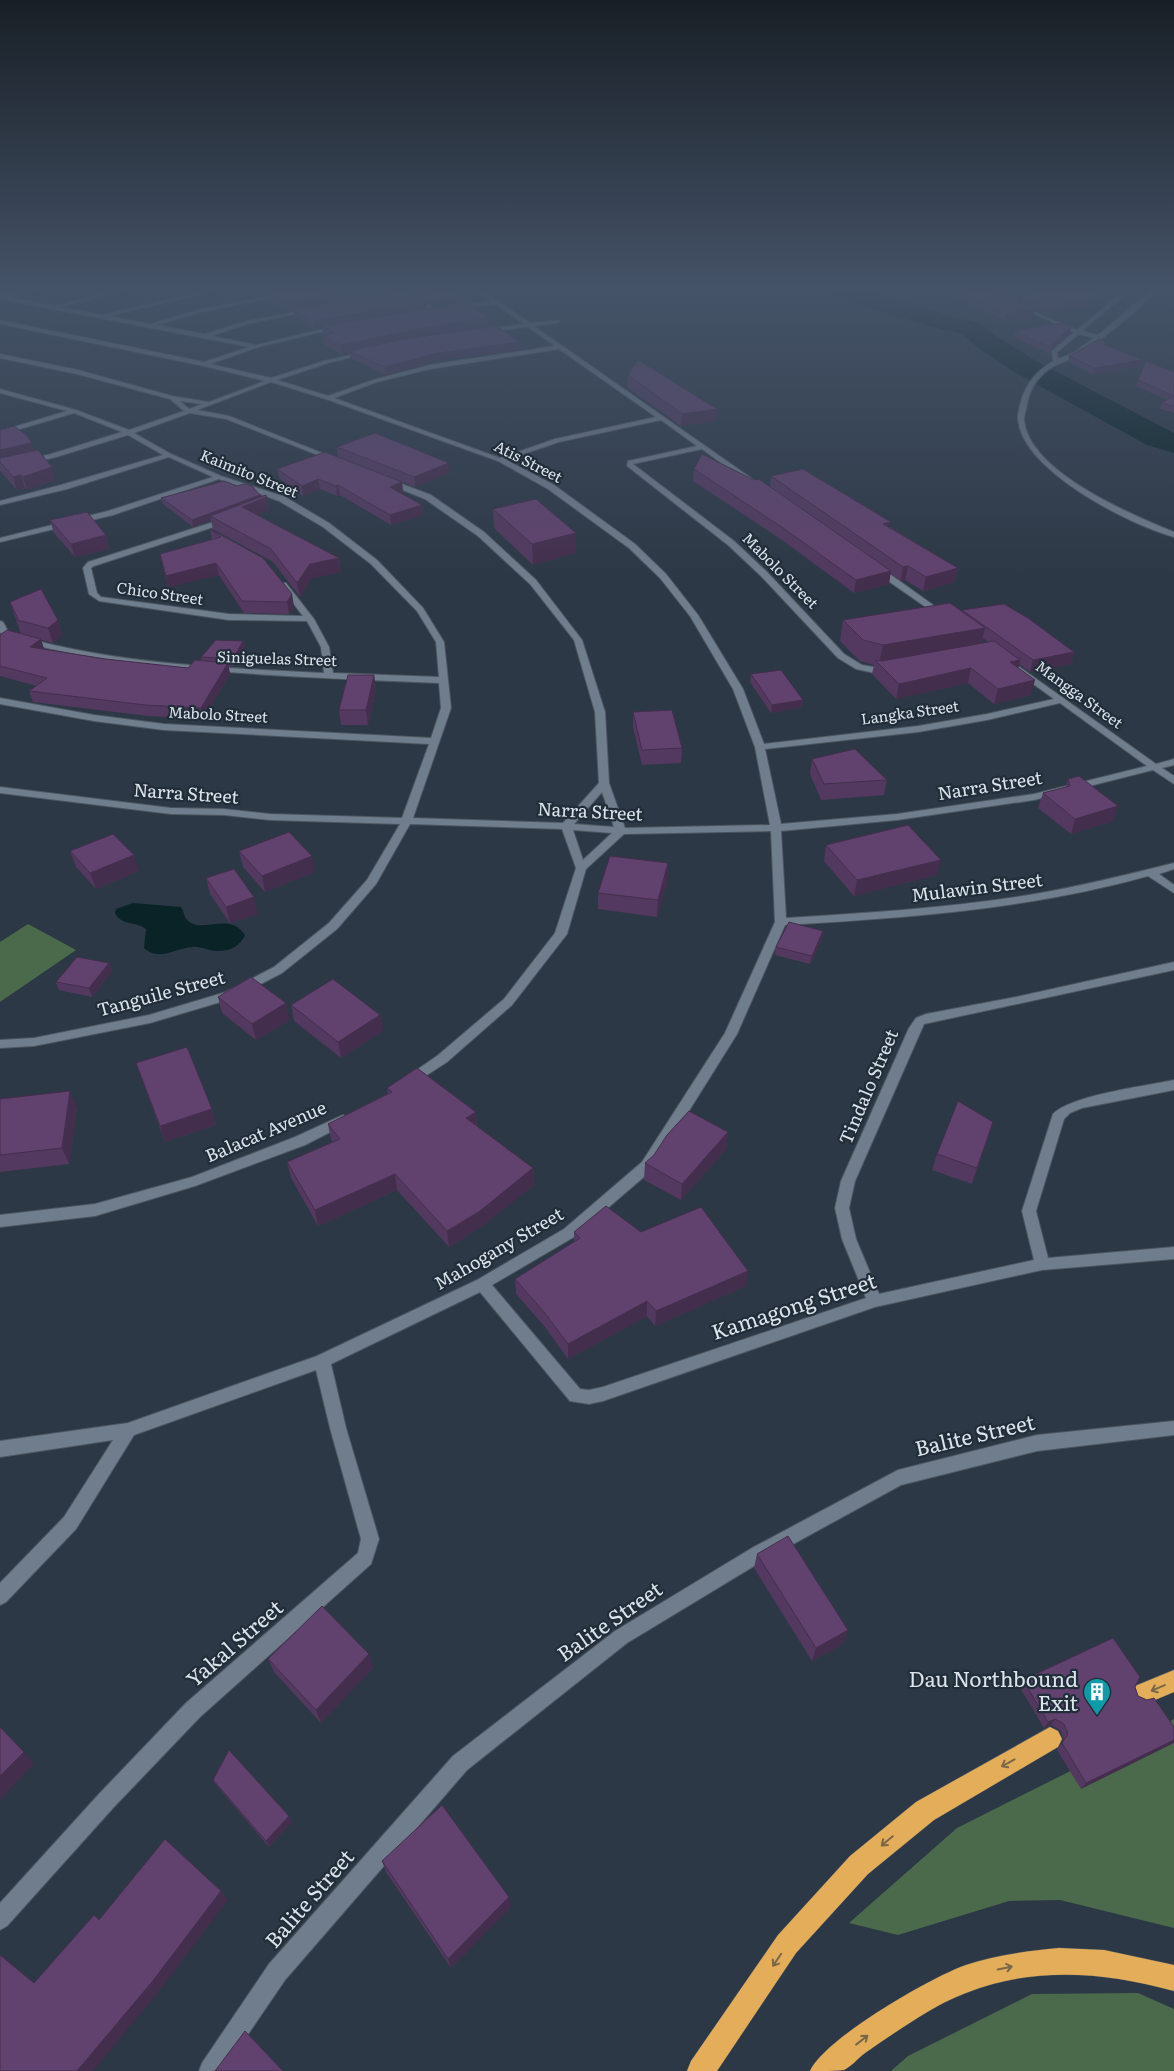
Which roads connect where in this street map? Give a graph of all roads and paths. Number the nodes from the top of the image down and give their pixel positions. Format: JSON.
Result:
{"nodes":[{"id":1,"x":124,"y":385,"type":"edge"},
{"id":2,"x":259,"y":385,"type":"edge"},
{"id":3,"x":285,"y":385,"type":"edge"},
{"id":4,"x":365,"y":385,"type":"edge"},
{"id":5,"x":615,"y":385,"type":"edge"},
{"id":6,"x":1031,"y":385,"type":"edge"},
{"id":7,"x":0,"y":391,"type":"edge"},
{"id":8,"x":172,"y":398,"type":"junction"},
{"id":9,"x":328,"y":398,"type":"junction"},
{"id":10,"x":211,"y":404,"type":"junction"},
{"id":11,"x":74,"y":411,"type":"junction"},
{"id":12,"x":188,"y":412,"type":"junction"},
{"id":13,"x":227,"y":416,"type":"junction"},
{"id":14,"x":664,"y":418,"type":"junction"},
{"id":15,"x":127,"y":432,"type":"junction"},
{"id":16,"x":0,"y":433,"type":"edge"},
{"id":17,"x":703,"y":447,"type":"junction"},
{"id":18,"x":169,"y":455,"type":"junction"},
{"id":19,"x":500,"y":460,"type":"junction"},
{"id":20,"x":346,"y":464,"type":"edge"},
{"id":21,"x":0,"y":468,"type":"edge"},
{"id":22,"x":373,"y":475,"type":"edge"},
{"id":23,"x":219,"y":477,"type":"junction"},
{"id":24,"x":768,"y":492,"type":"edge"},
{"id":25,"x":282,"y":499,"type":"junction"},
{"id":26,"x":0,"y":503,"type":"edge"},
{"id":27,"x":264,"y":506,"type":"edge"},
{"id":28,"x":237,"y":516,"type":"edge"},
{"id":29,"x":202,"y":529,"type":"junction"},
{"id":30,"x":210,"y":534,"type":"edge"},
{"id":31,"x":1174,"y":535,"type":"edge"},
{"id":32,"x":0,"y":540,"type":"edge"},
{"id":33,"x":872,"y":566,"type":"edge"},
{"id":34,"x":275,"y":574,"type":"edge"},
{"id":35,"x":310,"y":619,"type":"junction"},
{"id":36,"x":953,"y":622,"type":"edge"},
{"id":37,"x":0,"y":624,"type":"edge"},
{"id":38,"x":1008,"y":662,"type":"edge"},
{"id":39,"x":898,"y":668,"type":"edge"},
{"id":40,"x":329,"y":675,"type":"junction"},
{"id":41,"x":444,"y":680,"type":"junction"},
{"id":42,"x":1062,"y":700,"type":"junction"},
{"id":43,"x":0,"y":701,"type":"edge"},
{"id":44,"x":436,"y":741,"type":"junction"},
{"id":45,"x":760,"y":747,"type":"junction"},
{"id":46,"x":1174,"y":762,"type":"edge"},
{"id":47,"x":1154,"y":767,"type":"junction"},
{"id":48,"x":1174,"y":781,"type":"edge"},
{"id":49,"x":604,"y":783,"type":"junction"},
{"id":50,"x":5,"y":791,"type":"edge"},
{"id":51,"x":0,"y":797,"type":"edge"},
{"id":52,"x":406,"y":822,"type":"junction"},
{"id":53,"x":566,"y":826,"type":"junction"},
{"id":54,"x":776,"y":828,"type":"junction"},
{"id":55,"x":621,"y":831,"type":"junction"},
{"id":56,"x":1174,"y":866,"type":"edge"},
{"id":57,"x":581,"y":868,"type":"junction"},
{"id":58,"x":1151,"y":873,"type":"junction"},
{"id":59,"x":1174,"y":890,"type":"edge"},
{"id":60,"x":781,"y":922,"type":"junction"},
{"id":61,"x":1174,"y":966,"type":"edge"},
{"id":62,"x":0,"y":1044,"type":"edge"},
{"id":63,"x":1174,"y":1085,"type":"edge"},
{"id":64,"x":402,"y":1086,"type":"edge"},
{"id":65,"x":352,"y":1115,"type":"edge"},
{"id":66,"x":0,"y":1222,"type":"edge"},
{"id":67,"x":1174,"y":1253,"type":"edge"},
{"id":68,"x":1042,"y":1264,"type":"junction"},
{"id":69,"x":482,"y":1284,"type":"junction"},
{"id":70,"x":875,"y":1301,"type":"junction"},
{"id":71,"x":322,"y":1360,"type":"junction"},
{"id":72,"x":1174,"y":1428,"type":"edge"},
{"id":73,"x":128,"y":1430,"type":"junction"},
{"id":74,"x":0,"y":1449,"type":"edge"},
{"id":75,"x":0,"y":1596,"type":"edge"},
{"id":76,"x":1174,"y":1681,"type":"edge"},
{"id":77,"x":1142,"y":1694,"type":"dead end"},
{"id":78,"x":1050,"y":1739,"type":"dead end"},
{"id":79,"x":0,"y":1919,"type":"edge"},
{"id":80,"x":1174,"y":1978,"type":"edge"},
{"id":81,"x":210,"y":2071,"type":"edge"},
{"id":82,"x":701,"y":2071,"type":"edge"},
{"id":83,"x":824,"y":2071,"type":"edge"}],
"edges":[{"from":1,"to":8,"type":"street"},
{"from":2,"to":10,"type":"street"},
{"from":3,"to":9,"type":"street","name":"Atis Street"},
{"from":4,"to":9,"type":"street"},
{"from":5,"to":14,"type":"street"},
{"from":6,"to":31,"type":"street"},
{"from":7,"to":11,"type":"street","name":"Kaimito Street"},
{"from":8,"to":10,"type":"street"},
{"from":8,"to":12,"type":"street"},
{"from":9,"to":19,"type":"street","name":"Atis Street"},
{"from":10,"to":12,"type":"street"},
{"from":10,"to":13,"type":"street"},
{"from":11,"to":15,"type":"street","name":"Kaimito Street"},
{"from":11,"to":16,"type":"street"},
{"from":12,"to":13,"type":"street"},
{"from":12,"to":15,"type":"street"},
{"from":13,"to":20,"type":"street"},
{"from":14,"to":17,"type":"street"},
{"from":14,"to":19,"type":"street"},
{"from":15,"to":18,"type":"street","name":"Kaimito Street"},
{"from":15,"to":21,"type":"street"},
{"from":17,"to":24,"type":"street"},
{"from":17,"to":39,"type":"street","name":"Mabolo Street"},
{"from":18,"to":23,"type":"street","name":"Kaimito Street"},
{"from":18,"to":26,"type":"street"},
{"from":19,"to":45,"type":"street","name":"Atis Street"},
{"from":22,"to":49,"type":"street"},
{"from":23,"to":25,"type":"street","name":"Kaimito Street"},
{"from":23,"to":32,"type":"street"},
{"from":25,"to":27,"type":"street"},
{"from":25,"to":41,"type":"street","name":"Kaimito Street"},
{"from":28,"to":29,"type":"street","name":"Chico Street"},
{"from":29,"to":30,"type":"street"},
{"from":29,"to":35,"type":"street","name":"Chico Street"},
{"from":33,"to":36,"type":"street"},
{"from":34,"to":35,"type":"street"},
{"from":35,"to":40,"type":"street"},
{"from":37,"to":40,"type":"street","name":"Siniguelas Street"},
{"from":38,"to":42,"type":"street","name":"Mangga Street"},
{"from":40,"to":41,"type":"street","name":"Siniguelas Street"},
{"from":41,"to":44,"type":"street","name":"Kaimito Street"},
{"from":42,"to":45,"type":"street","name":"Langka Street"},
{"from":42,"to":47,"type":"street","name":"Mangga Street"},
{"from":43,"to":44,"type":"street","name":"Mabolo Street"},
{"from":44,"to":52,"type":"street","name":"Kaimito Street"},
{"from":45,"to":54,"type":"street","name":"Atis Street"},
{"from":46,"to":47,"type":"street","name":"Narra Street"},
{"from":47,"to":48,"type":"street","name":"Mangga Street"},
{"from":47,"to":54,"type":"street","name":"Narra Street"},
{"from":49,"to":53,"type":"street"},
{"from":49,"to":55,"type":"street"},
{"from":50,"to":51,"type":"street"},
{"from":50,"to":52,"type":"street","name":"Narra Street"},
{"from":52,"to":53,"type":"street","name":"Narra Street"},
{"from":52,"to":62,"type":"street","name":"Tanguile Street"},
{"from":53,"to":55,"type":"street","name":"Narra Street"},
{"from":53,"to":57,"type":"street"},
{"from":54,"to":55,"type":"street","name":"Narra Street"},
{"from":54,"to":60,"type":"street","name":"Mahogany Street"},
{"from":55,"to":57,"type":"street"},
{"from":56,"to":58,"type":"street","name":"Mulawin Street"},
{"from":57,"to":64,"type":"street"},
{"from":58,"to":59,"type":"street"},
{"from":58,"to":60,"type":"street","name":"Mulawin Street"},
{"from":60,"to":69,"type":"street","name":"Mahogany Street"},
{"from":61,"to":70,"type":"street","name":"Tindalo Street"},
{"from":63,"to":68,"type":"street"},
{"from":65,"to":66,"type":"street","name":"Balacat Avenue"},
{"from":67,"to":68,"type":"street","name":"Kamagong Street"},
{"from":68,"to":70,"type":"street","name":"Kamagong Street"},
{"from":69,"to":70,"type":"street","name":"Kamagong Street"},
{"from":69,"to":71,"type":"street","name":"Mahogany Street"},
{"from":71,"to":73,"type":"street","name":"Mahogany Street"},
{"from":71,"to":79,"type":"street","name":"Yakal Street"},
{"from":72,"to":81,"type":"street","name":"Balite Street"},
{"from":73,"to":74,"type":"street","name":"Mahogany Street"},
{"from":73,"to":75,"type":"street"},
{"from":76,"to":77,"type":"highway","one_way":true},
{"from":78,"to":82,"type":"highway","one_way":true},
{"from":83,"to":80,"type":"highway","one_way":true}]}
